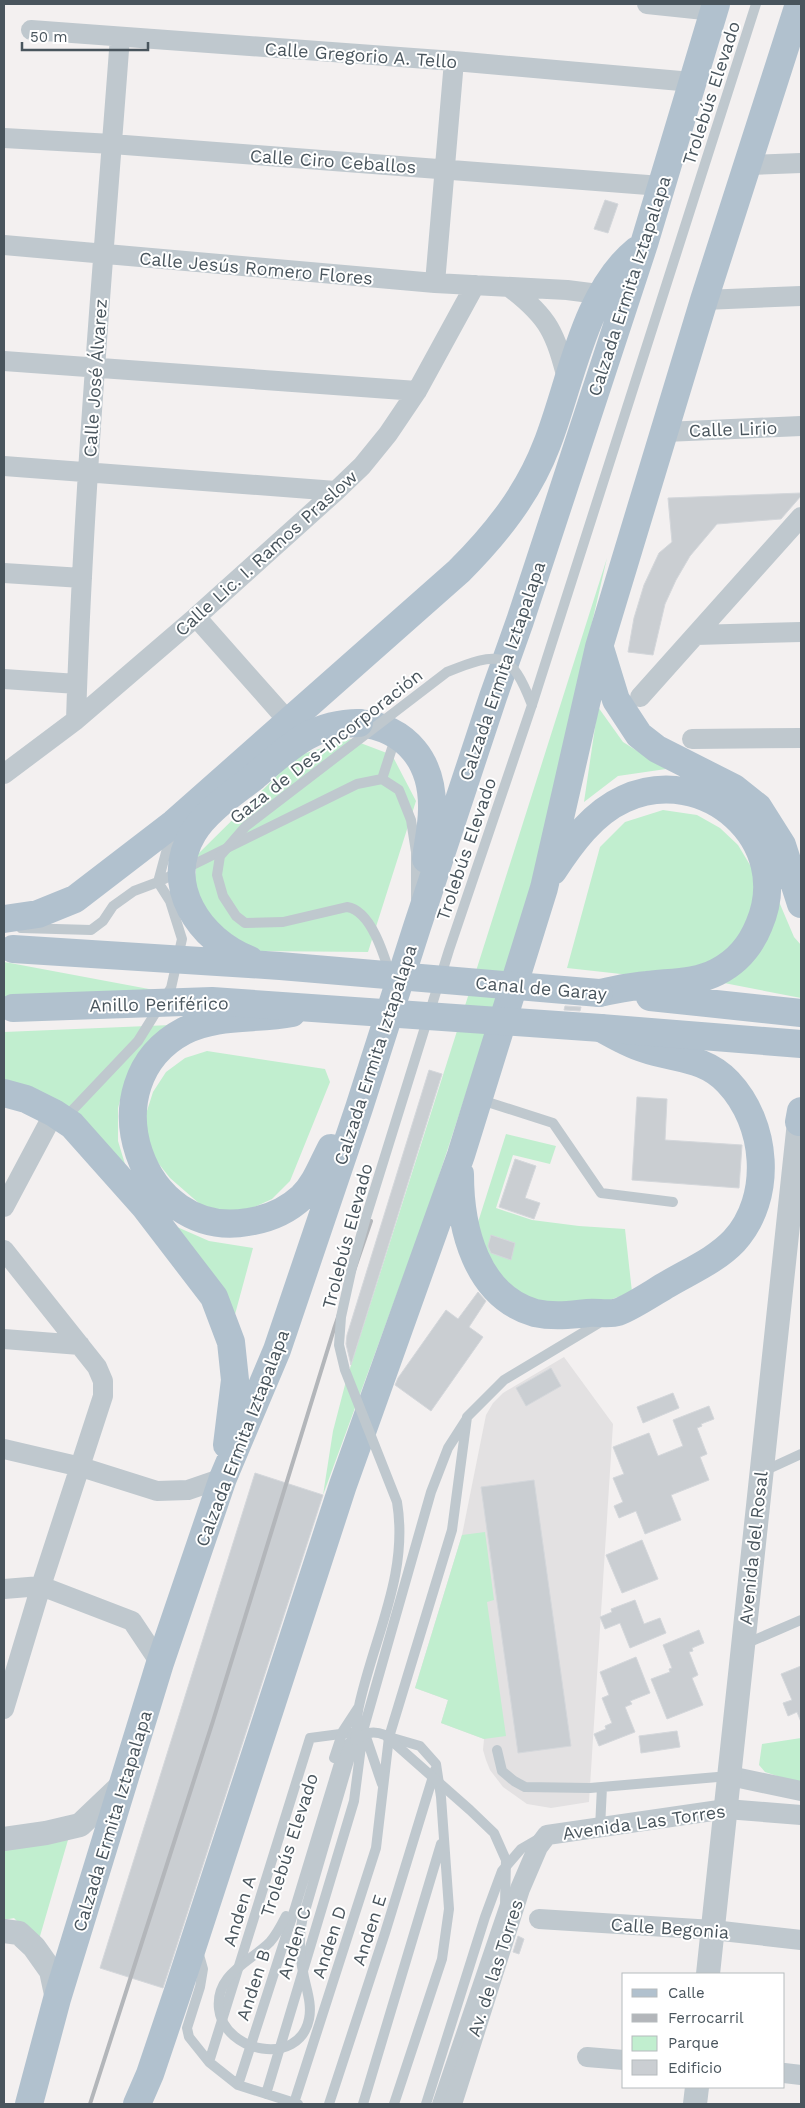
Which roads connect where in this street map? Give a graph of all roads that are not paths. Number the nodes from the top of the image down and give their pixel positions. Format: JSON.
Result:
{"nodes":[{"id":1,"x":647,"y":4,"type":"edge"},
{"id":2,"x":798,"y":4,"type":"edge"},
{"id":3,"x":757,"y":5,"type":"edge"},
{"id":4,"x":715,"y":7,"type":"edge"},
{"id":5,"x":31,"y":30,"type":"dead end"},
{"id":6,"x":795,"y":34,"type":"edge"},
{"id":7,"x":120,"y":37,"type":"junction"},
{"id":8,"x":454,"y":61,"type":"junction"},
{"id":9,"x":692,"y":82,"type":"junction"},
{"id":10,"x":4,"y":138,"type":"edge"},
{"id":11,"x":112,"y":144,"type":"junction"},
{"id":12,"x":801,"y":163,"type":"edge"},
{"id":13,"x":747,"y":165,"type":"junction"},
{"id":14,"x":444,"y":170,"type":"junction"},
{"id":15,"x":661,"y":186,"type":"junction"},
{"id":16,"x":4,"y":245,"type":"edge"},
{"id":17,"x":104,"y":254,"type":"junction"},
{"id":18,"x":436,"y":283,"type":"junction"},
{"id":19,"x":475,"y":285,"type":"junction"},
{"id":20,"x":509,"y":287,"type":"junction"},
{"id":21,"x":613,"y":296,"type":"junction"},
{"id":22,"x":801,"y":296,"type":"edge"},
{"id":23,"x":704,"y":300,"type":"junction"},
{"id":24,"x":4,"y":361,"type":"edge"},
{"id":25,"x":95,"y":369,"type":"junction"},
{"id":26,"x":568,"y":383,"type":"junction"},
{"id":27,"x":418,"y":390,"type":"junction"},
{"id":28,"x":801,"y":426,"type":"edge"},
{"id":29,"x":666,"y":432,"type":"junction"},
{"id":30,"x":4,"y":466,"type":"edge"},
{"id":31,"x":88,"y":472,"type":"junction"},
{"id":32,"x":336,"y":492,"type":"junction"},
{"id":33,"x":798,"y":523,"type":"edge"},
{"id":34,"x":4,"y":573,"type":"edge"},
{"id":35,"x":82,"y":578,"type":"junction"},
{"id":36,"x":196,"y":617,"type":"junction"},
{"id":37,"x":801,"y":632,"type":"edge"},
{"id":38,"x":696,"y":635,"type":"junction"},
{"id":39,"x":599,"y":647,"type":"junction"},
{"id":40,"x":4,"y":679,"type":"edge"},
{"id":41,"x":77,"y":684,"type":"junction"},
{"id":42,"x":640,"y":697,"type":"dead end"},
{"id":43,"x":532,"y":705,"type":"junction"},
{"id":44,"x":76,"y":720,"type":"junction"},
{"id":45,"x":289,"y":722,"type":"junction"},
{"id":46,"x":397,"y":735,"type":"junction"},
{"id":47,"x":801,"y":738,"type":"edge"},
{"id":48,"x":692,"y":739,"type":"dead end"},
{"id":49,"x":4,"y":774,"type":"edge"},
{"id":50,"x":382,"y":780,"type":"junction"},
{"id":51,"x":174,"y":823,"type":"junction"},
{"id":52,"x":158,"y":882,"type":"junction"},
{"id":53,"x":544,"y":888,"type":"junction"},
{"id":54,"x":427,"y":898,"type":"junction"},
{"id":55,"x":801,"y":904,"type":"edge"},
{"id":56,"x":4,"y":919,"type":"edge"},
{"id":57,"x":417,"y":927,"type":"junction"},
{"id":58,"x":7,"y":941,"type":"edge"},
{"id":59,"x":280,"y":966,"type":"junction"},
{"id":60,"x":396,"y":993,"type":"junction"},
{"id":61,"x":599,"y":993,"type":"junction"},
{"id":62,"x":314,"y":1008,"type":"junction"},
{"id":63,"x":8,"y":1009,"type":"edge"},
{"id":64,"x":801,"y":1013,"type":"edge"},
{"id":65,"x":601,"y":1028,"type":"junction"},
{"id":66,"x":801,"y":1044,"type":"edge"},
{"id":67,"x":4,"y":1093,"type":"edge"},
{"id":68,"x":477,"y":1099,"type":"junction"},
{"id":69,"x":359,"y":1108,"type":"junction"},
{"id":70,"x":59,"y":1116,"type":"junction"},
{"id":71,"x":800,"y":1118,"type":"edge"},
{"id":72,"x":461,"y":1155,"type":"junction"},
{"id":73,"x":673,"y":1202,"type":"dead end"},
{"id":74,"x":4,"y":1207,"type":"edge"},
{"id":75,"x":4,"y":1250,"type":"edge"},
{"id":76,"x":618,"y":1312,"type":"junction"},
{"id":77,"x":4,"y":1339,"type":"edge"},
{"id":78,"x":80,"y":1345,"type":"junction"},
{"id":79,"x":467,"y":1417,"type":"junction"},
{"id":80,"x":4,"y":1449,"type":"edge"},
{"id":81,"x":801,"y":1454,"type":"edge"},
{"id":82,"x":81,"y":1467,"type":"junction"},
{"id":83,"x":761,"y":1472,"type":"junction"},
{"id":84,"x":223,"y":1478,"type":"junction"},
{"id":85,"x":41,"y":1586,"type":"junction"},
{"id":86,"x":4,"y":1589,"type":"edge"},
{"id":87,"x":801,"y":1620,"type":"edge"},
{"id":88,"x":742,"y":1645,"type":"junction"},
{"id":89,"x":160,"y":1663,"type":"junction"},
{"id":90,"x":5,"y":1703,"type":"edge"},
{"id":91,"x":358,"y":1707,"type":"junction"},
{"id":92,"x":363,"y":1731,"type":"junction"},
{"id":93,"x":390,"y":1737,"type":"junction"},
{"id":94,"x":355,"y":1740,"type":"junction"},
{"id":95,"x":497,"y":1750,"type":"dead end"},
{"id":96,"x":436,"y":1764,"type":"junction"},
{"id":97,"x":730,"y":1776,"type":"junction"},
{"id":98,"x":123,"y":1784,"type":"junction"},
{"id":99,"x":384,"y":1787,"type":"junction"},
{"id":100,"x":602,"y":1787,"type":"junction"},
{"id":101,"x":801,"y":1791,"type":"edge"},
{"id":102,"x":726,"y":1809,"type":"junction"},
{"id":103,"x":801,"y":1815,"type":"edge"},
{"id":104,"x":600,"y":1828,"type":"junction"},
{"id":105,"x":547,"y":1835,"type":"junction"},
{"id":106,"x":443,"y":1838,"type":"junction"},
{"id":107,"x":4,"y":1839,"type":"edge"},
{"id":108,"x":539,"y":1919,"type":"dead end"},
{"id":109,"x":712,"y":1930,"type":"junction"},
{"id":110,"x":4,"y":1931,"type":"edge"},
{"id":111,"x":801,"y":1940,"type":"edge"},
{"id":112,"x":194,"y":1941,"type":"junction"},
{"id":113,"x":708,"y":1973,"type":"edge"},
{"id":114,"x":57,"y":1999,"type":"junction"},
{"id":115,"x":587,"y":2057,"type":"dead end"},
{"id":116,"x":622,"y":2060,"type":"edge"},
{"id":117,"x":209,"y":2062,"type":"junction"},
{"id":118,"x":785,"y":2073,"type":"edge"},
{"id":119,"x":801,"y":2075,"type":"edge"},
{"id":120,"x":238,"y":2085,"type":"junction"},
{"id":121,"x":697,"y":2088,"type":"edge"},
{"id":122,"x":266,"y":2094,"type":"junction"},
{"id":123,"x":29,"y":2104,"type":"edge"},
{"id":124,"x":137,"y":2104,"type":"edge"},
{"id":125,"x":296,"y":2104,"type":"edge"},
{"id":126,"x":329,"y":2104,"type":"edge"},
{"id":127,"x":363,"y":2104,"type":"edge"},
{"id":128,"x":394,"y":2104,"type":"edge"},
{"id":129,"x":426,"y":2104,"type":"edge"},
{"id":130,"x":436,"y":2104,"type":"edge"},
{"id":131,"x":452,"y":2104,"type":"edge"},
{"id":132,"x":696,"y":2104,"type":"edge"}],
"edges":[{"from":1,"to":4,"type":"street"},
{"from":2,"to":6,"type":"main road"},
{"from":3,"to":43,"type":"lane","name":"Trolebús Elevado"},
{"from":4,"to":9,"type":"main road","name":"Calzada Ermita Iztapalapa"},
{"from":5,"to":7,"type":"street","name":"Calle Gregorio A. Tello"},
{"from":6,"to":13,"type":"main road"},
{"from":7,"to":8,"type":"street","name":"Calle Gregorio A. Tello"},
{"from":7,"to":11,"type":"street","name":"Calle José Álvarez"},
{"from":8,"to":9,"type":"street","name":"Calle Gregorio A. Tello"},
{"from":8,"to":14,"type":"street"},
{"from":9,"to":15,"type":"main road","name":"Calzada Ermita Iztapalapa"},
{"from":10,"to":11,"type":"street","name":"Calle Ciro Ceballos"},
{"from":11,"to":14,"type":"street","name":"Calle Ciro Ceballos"},
{"from":11,"to":17,"type":"street","name":"Calle José Álvarez"},
{"from":12,"to":13,"type":"street"},
{"from":13,"to":23,"type":"main road"},
{"from":14,"to":15,"type":"street","name":"Calle Ciro Ceballos"},
{"from":14,"to":18,"type":"street"},
{"from":15,"to":21,"type":"main road","name":"Calzada Ermita Iztapalapa"},
{"from":16,"to":17,"type":"street","name":"Calle Jesús Romero Flores"},
{"from":17,"to":18,"type":"street","name":"Calle Jesús Romero Flores"},
{"from":17,"to":25,"type":"street","name":"Calle José Álvarez"},
{"from":18,"to":19,"type":"street","name":"Calle Jesús Romero Flores"},
{"from":19,"to":20,"type":"street","name":"Calle Jesús Romero Flores"},
{"from":19,"to":27,"type":"street","name":"Calle Lic. I. Ramos Praslow"},
{"from":20,"to":21,"type":"street","name":"Calle Jesús Romero Flores"},
{"from":20,"to":26,"type":"street"},
{"from":21,"to":26,"type":"main road"},
{"from":21,"to":54,"type":"main road","name":"Calzada Ermita Iztapalapa"},
{"from":22,"to":23,"type":"street"},
{"from":23,"to":29,"type":"main road"},
{"from":24,"to":25,"type":"street"},
{"from":25,"to":27,"type":"street"},
{"from":25,"to":31,"type":"street","name":"Calle José Álvarez"},
{"from":26,"to":45,"type":"main road"},
{"from":27,"to":32,"type":"street","name":"Calle Lic. I. Ramos Praslow"},
{"from":28,"to":29,"type":"street","name":"Calle Lirio"},
{"from":29,"to":39,"type":"main road"},
{"from":30,"to":31,"type":"street"},
{"from":31,"to":32,"type":"street"},
{"from":31,"to":35,"type":"street","name":"Calle José Álvarez"},
{"from":32,"to":36,"type":"street","name":"Calle Lic. I. Ramos Praslow"},
{"from":33,"to":38,"type":"street"},
{"from":34,"to":35,"type":"street"},
{"from":35,"to":41,"type":"street","name":"Calle José Álvarez"},
{"from":36,"to":44,"type":"street","name":"Calle Lic. I. Ramos Praslow"},
{"from":36,"to":45,"type":"street"},
{"from":37,"to":38,"type":"street"},
{"from":38,"to":42,"type":"street"},
{"from":39,"to":53,"type":"main road"},
{"from":39,"to":55,"type":"main road"},
{"from":40,"to":41,"type":"street"},
{"from":41,"to":44,"type":"street","name":"Calle José Álvarez"},
{"from":43,"to":60,"type":"lane","name":"Gaza de Des-incorporación","bridge":true},
{"from":43,"to":91,"type":"lane","name":"Trolebús Elevado","bridge":true},
{"from":44,"to":49,"type":"street","name":"Calle Lic. I. Ramos Praslow"},
{"from":45,"to":51,"type":"main road"},
{"from":46,"to":50,"type":"lane"},
{"from":46,"to":54,"type":"main road"},
{"from":46,"to":59,"type":"main road","bridge":true},
{"from":47,"to":48,"type":"street"},
{"from":50,"to":52,"type":"lane"},
{"from":50,"to":57,"type":"lane"},
{"from":51,"to":52,"type":"lane"},
{"from":51,"to":56,"type":"main road"},
{"from":52,"to":58,"type":"lane"},
{"from":52,"to":70,"type":"lane"},
{"from":53,"to":61,"type":"main road"},
{"from":53,"to":68,"type":"main road"},
{"from":54,"to":57,"type":"main road","name":"Calzada Ermita Iztapalapa"},
{"from":57,"to":60,"type":"main road","name":"Calzada Ermita Iztapalapa"},
{"from":58,"to":59,"type":"main road","bridge":true},
{"from":59,"to":61,"type":"main road","name":"Canal de Garay","bridge":true},
{"from":60,"to":69,"type":"main road","name":"Calzada Ermita Iztapalapa"},
{"from":61,"to":64,"type":"main road","name":"Canal de Garay"},
{"from":62,"to":63,"type":"main road","name":"Anillo Periférico","bridge":true},
{"from":62,"to":65,"type":"main road","name":"Canal de Garay","bridge":true},
{"from":62,"to":69,"type":"main road","bridge":true},
{"from":65,"to":66,"type":"main road","name":"Canal de Garay","bridge":true},
{"from":65,"to":76,"type":"main road"},
{"from":67,"to":70,"type":"main road"},
{"from":68,"to":72,"type":"main road"},
{"from":68,"to":73,"type":"lane"},
{"from":69,"to":84,"type":"main road","name":"Calzada Ermita Iztapalapa"},
{"from":70,"to":74,"type":"street"},
{"from":70,"to":84,"type":"main road"},
{"from":71,"to":83,"type":"street","name":"Avenida del Rosal"},
{"from":72,"to":76,"type":"main road"},
{"from":72,"to":112,"type":"main road"},
{"from":75,"to":78,"type":"street"},
{"from":76,"to":79,"type":"lane","name":"Anden C"},
{"from":77,"to":78,"type":"street"},
{"from":78,"to":82,"type":"street"},
{"from":79,"to":92,"type":"lane","name":"Anden C"},
{"from":79,"to":93,"type":"lane","name":"Anden D"},
{"from":80,"to":82,"type":"street"},
{"from":81,"to":83,"type":"lane"},
{"from":82,"to":84,"type":"street"},
{"from":82,"to":85,"type":"street"},
{"from":83,"to":88,"type":"street","name":"Avenida del Rosal"},
{"from":84,"to":89,"type":"main road","name":"Calzada Ermita Iztapalapa"},
{"from":85,"to":86,"type":"street"},
{"from":85,"to":89,"type":"street"},
{"from":85,"to":90,"type":"street"},
{"from":87,"to":88,"type":"lane"},
{"from":88,"to":97,"type":"street","name":"Avenida del Rosal"},
{"from":89,"to":98,"type":"main road","name":"Calzada Ermita Iztapalapa"},
{"from":91,"to":94,"type":"lane","name":"Trolebús Elevado","bridge":true},
{"from":91,"to":94,"type":"lane","name":"Trolebús Elevado","bridge":true},
{"from":92,"to":99,"type":"lane"},
{"from":92,"to":117,"type":"lane","name":"Anden A"},
{"from":92,"to":120,"type":"lane","name":"Anden B"},
{"from":92,"to":122,"type":"lane","name":"Anden C"},
{"from":93,"to":96,"type":"lane"},
{"from":93,"to":99,"type":"lane","name":"Anden D"},
{"from":94,"to":130,"type":"lane","bridge":true},
{"from":95,"to":100,"type":"lane"},
{"from":96,"to":106,"type":"lane"},
{"from":96,"to":126,"type":"lane","name":"Anden E"},
{"from":97,"to":100,"type":"lane"},
{"from":97,"to":101,"type":"street","name":"Avenida Las Torres"},
{"from":97,"to":102,"type":"street","name":"Avenida del Rosal"},
{"from":98,"to":107,"type":"street"},
{"from":98,"to":114,"type":"main road","name":"Calzada Ermita Iztapalapa"},
{"from":99,"to":125,"type":"lane","name":"Anden D"},
{"from":100,"to":104,"type":"lane"},
{"from":102,"to":103,"type":"street","name":"Avenida Las Torres"},
{"from":102,"to":104,"type":"street","name":"Avenida Las Torres"},
{"from":102,"to":109,"type":"street","name":"Avenida del Rosal"},
{"from":104,"to":105,"type":"street","name":"Avenida Las Torres"},
{"from":105,"to":129,"type":"lane"},
{"from":105,"to":131,"type":"street","name":"Av. de las Torres"},
{"from":106,"to":127,"type":"lane"},
{"from":106,"to":128,"type":"lane"},
{"from":108,"to":109,"type":"street","name":"Calle Begonia"},
{"from":109,"to":111,"type":"street","name":"Calle Begonia"},
{"from":109,"to":113,"type":"street","name":"Avenida del Rosal"},
{"from":110,"to":114,"type":"street"},
{"from":112,"to":117,"type":"lane"},
{"from":112,"to":124,"type":"main road"},
{"from":114,"to":123,"type":"main road","name":"Calzada Ermita Iztapalapa"},
{"from":115,"to":116,"type":"street"},
{"from":117,"to":120,"type":"lane"},
{"from":118,"to":119,"type":"street"},
{"from":120,"to":122,"type":"lane"},
{"from":121,"to":132,"type":"street"},
{"from":122,"to":125,"type":"lane"}]}
